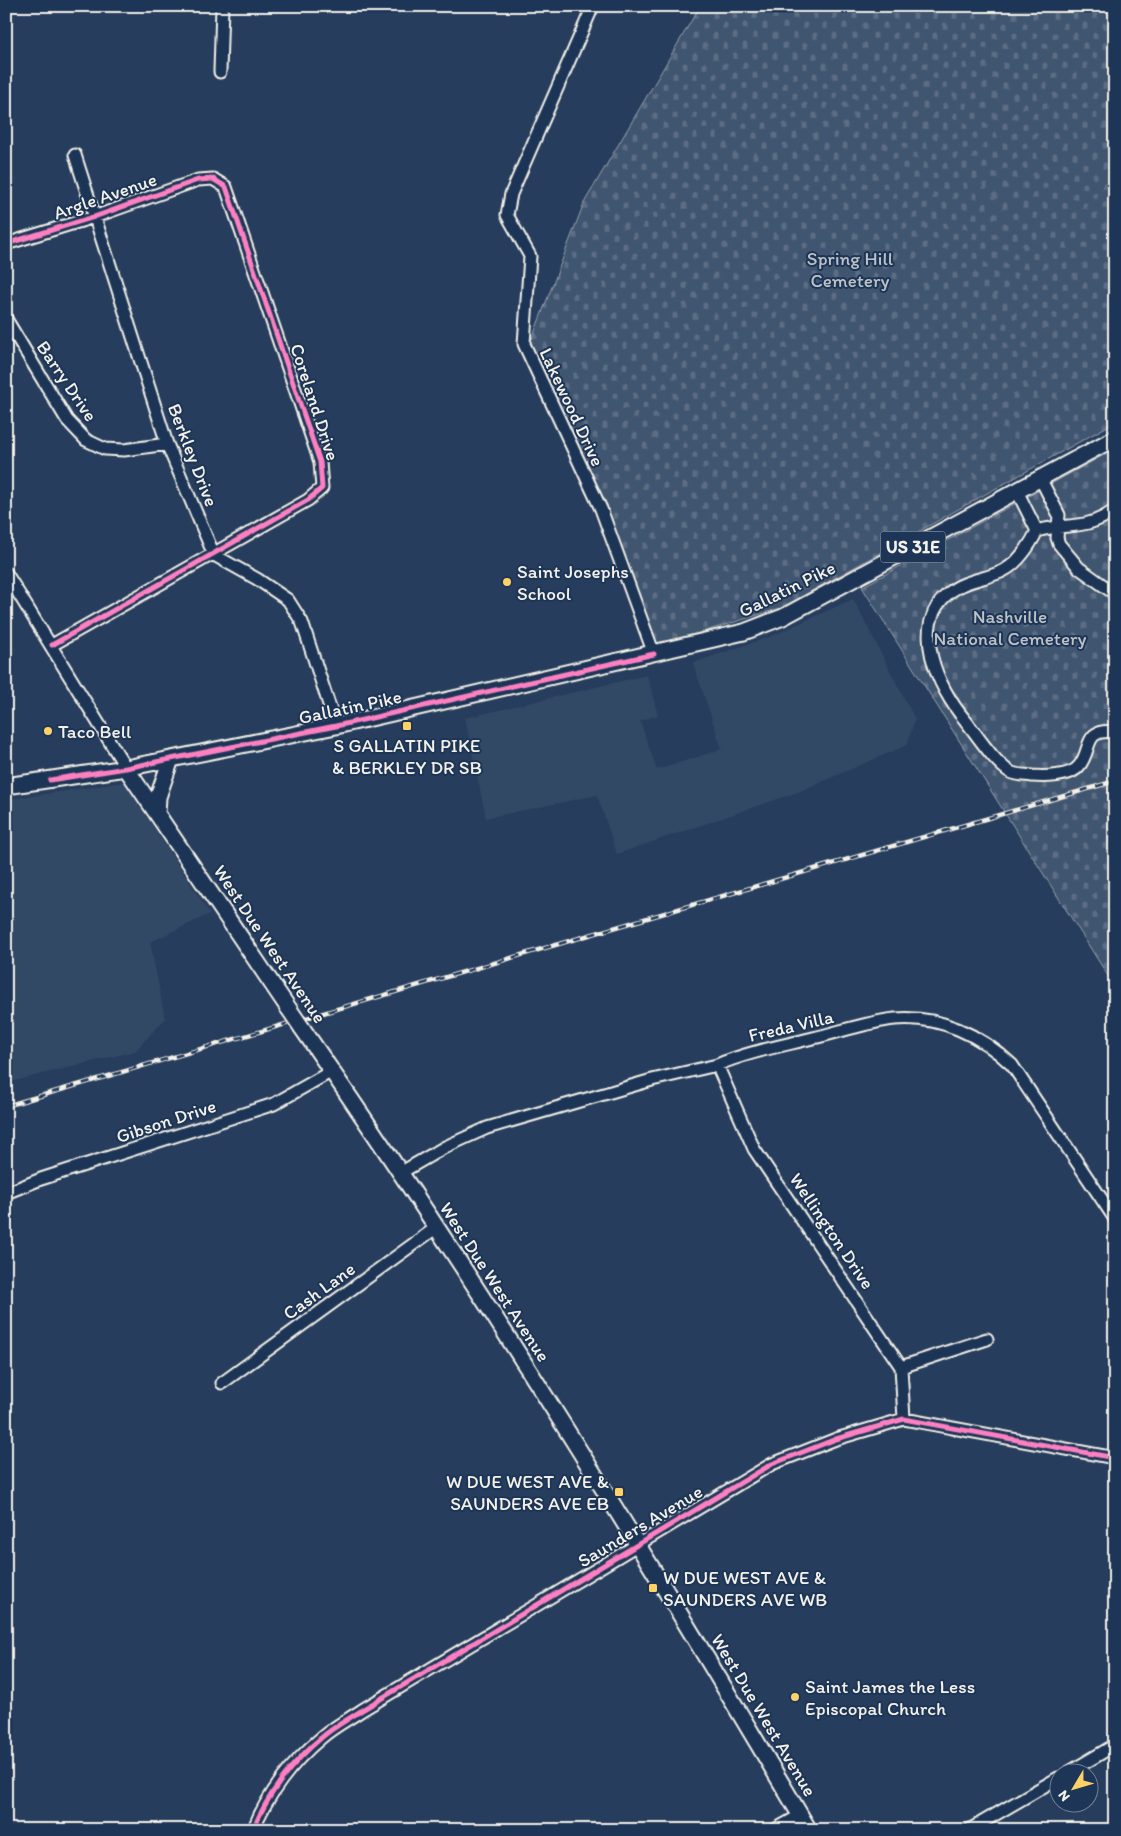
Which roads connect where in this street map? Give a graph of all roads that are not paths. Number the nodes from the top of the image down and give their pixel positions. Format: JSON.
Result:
{"nodes":[{"id":1,"x":222,"y":6,"type":"edge"},
{"id":2,"x":593,"y":6,"type":"edge"},
{"id":3,"x":220,"y":72,"type":"dead end"},
{"id":4,"x":75,"y":156,"type":"dead end"},
{"id":5,"x":213,"y":179,"type":"joint"},
{"id":6,"x":94,"y":217,"type":"junction"},
{"id":7,"x":6,"y":244,"type":"edge"},
{"id":8,"x":6,"y":319,"type":"edge"},
{"id":9,"x":1115,"y":438,"type":"edge"},
{"id":10,"x":167,"y":444,"type":"junction"},
{"id":11,"x":1040,"y":478,"type":"junction"},
{"id":12,"x":1017,"y":491,"type":"junction"},
{"id":13,"x":1115,"y":510,"type":"edge"},
{"id":14,"x":1058,"y":528,"type":"junction"},
{"id":15,"x":1038,"y":531,"type":"junction"},
{"id":16,"x":214,"y":554,"type":"junction"},
{"id":17,"x":6,"y":573,"type":"edge"},
{"id":18,"x":1115,"y":594,"type":"edge"},
{"id":19,"x":52,"y":645,"type":"junction"},
{"id":20,"x":654,"y":654,"type":"junction"},
{"id":21,"x":336,"y":726,"type":"junction"},
{"id":22,"x":1115,"y":732,"type":"edge"},
{"id":23,"x":171,"y":759,"type":"junction"},
{"id":24,"x":126,"y":768,"type":"junction"},
{"id":25,"x":6,"y":786,"type":"edge"},
{"id":26,"x":158,"y":814,"type":"junction"},
{"id":27,"x":717,"y":1065,"type":"junction"},
{"id":28,"x":332,"y":1071,"type":"junction"},
{"id":29,"x":400,"y":1173,"type":"junction"},
{"id":30,"x":6,"y":1193,"type":"edge"},
{"id":31,"x":1115,"y":1219,"type":"edge"},
{"id":32,"x":437,"y":1227,"type":"junction"},
{"id":33,"x":987,"y":1339,"type":"dead end"},
{"id":34,"x":901,"y":1366,"type":"junction"},
{"id":35,"x":222,"y":1383,"type":"dead end"},
{"id":36,"x":904,"y":1419,"type":"junction"},
{"id":37,"x":1115,"y":1458,"type":"edge"},
{"id":38,"x":638,"y":1544,"type":"junction"},
{"id":39,"x":1115,"y":1745,"type":"edge"},
{"id":40,"x":1083,"y":1764,"type":"edge"},
{"id":41,"x":1048,"y":1784,"type":"edge"},
{"id":42,"x":800,"y":1815,"type":"junction"},
{"id":43,"x":254,"y":1830,"type":"edge"},
{"id":44,"x":774,"y":1830,"type":"edge"},
{"id":45,"x":809,"y":1830,"type":"edge"},
{"id":46,"x":969,"y":1830,"type":"edge"}],
"edges":[{"from":1,"to":3,"type":"street"},
{"from":2,"to":20,"type":"street","name":"Lakewood Drive"},
{"from":4,"to":6,"type":"street","name":"Berkley Drive"},
{"from":5,"to":6,"type":"street","name":"Argle Avenue"},
{"from":5,"to":16,"type":"street","name":"Coreland Drive"},
{"from":6,"to":7,"type":"street","name":"Argle Avenue"},
{"from":6,"to":10,"type":"street","name":"Berkley Drive"},
{"from":8,"to":10,"type":"street","name":"Barry Drive"},
{"from":9,"to":11,"type":"main road","name":"Gallatin Pike","number":"US 31E"},
{"from":10,"to":16,"type":"street","name":"Berkley Drive"},
{"from":11,"to":12,"type":"main road","name":"Gallatin Pike","number":"US 31E"},
{"from":11,"to":14,"type":"street"},
{"from":12,"to":15,"type":"street"},
{"from":12,"to":20,"type":"main road","name":"Gallatin Pike","number":"US 31E"},
{"from":13,"to":14,"type":"street"},
{"from":14,"to":15,"type":"street"},
{"from":14,"to":18,"type":"street"},
{"from":15,"to":22,"type":"street"},
{"from":16,"to":19,"type":"street","name":"Coreland Drive"},
{"from":16,"to":21,"type":"street"},
{"from":17,"to":19,"type":"street"},
{"from":19,"to":24,"type":"street"},
{"from":20,"to":21,"type":"main road","name":"Gallatin Pike","number":"US 31E"},
{"from":21,"to":23,"type":"main road","name":"Gallatin Pike","number":"US 31E"},
{"from":23,"to":24,"type":"main road","name":"Gallatin Pike","number":"US 31E"},
{"from":23,"to":26,"type":"main road"},
{"from":24,"to":25,"type":"main road","name":"Gallatin Pike","number":"US 31E"},
{"from":24,"to":26,"type":"main road","name":"West Due West Avenue"},
{"from":26,"to":28,"type":"main road","name":"West Due West Avenue","bridge":true},
{"from":27,"to":29,"type":"street","name":"Freda Villa"},
{"from":27,"to":31,"type":"street","name":"Freda Villa"},
{"from":27,"to":34,"type":"street","name":"Wellington Drive"},
{"from":28,"to":29,"type":"main road","name":"West Due West Avenue"},
{"from":28,"to":30,"type":"street","name":"Gibson Drive"},
{"from":29,"to":32,"type":"main road","name":"West Due West Avenue"},
{"from":32,"to":35,"type":"street","name":"Cash Lane"},
{"from":32,"to":38,"type":"main road","name":"West Due West Avenue"},
{"from":33,"to":34,"type":"street"},
{"from":34,"to":36,"type":"street"},
{"from":36,"to":37,"type":"street","name":"Saunders Avenue"},
{"from":36,"to":38,"type":"street","name":"Saunders Avenue"},
{"from":38,"to":42,"type":"main road","name":"West Due West Avenue"},
{"from":38,"to":43,"type":"street","name":"Saunders Avenue"},
{"from":39,"to":40,"type":"street"},
{"from":41,"to":46,"type":"street"},
{"from":42,"to":44,"type":"street"},
{"from":42,"to":45,"type":"main road","name":"West Due West Avenue"}]}
